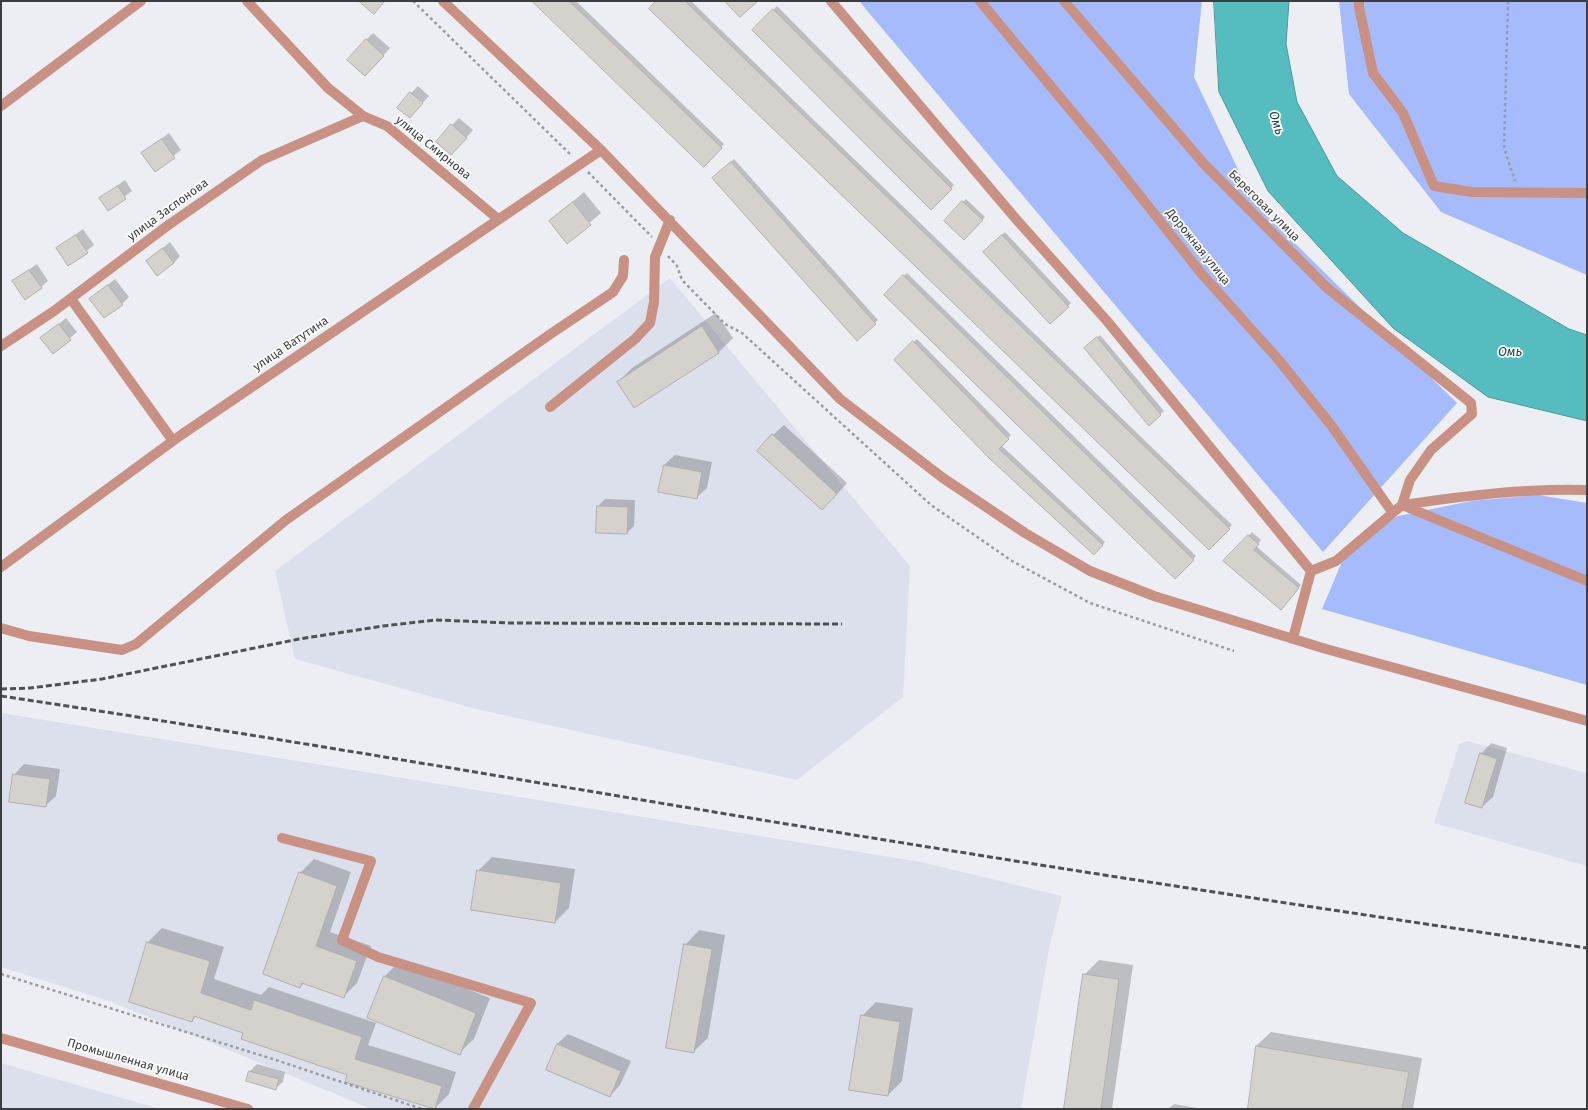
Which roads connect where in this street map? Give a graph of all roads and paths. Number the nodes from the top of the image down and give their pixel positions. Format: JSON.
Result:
{"nodes":[{"id":1,"x":140,"y":1,"type":"edge"},
{"id":2,"x":247,"y":1,"type":"edge"},
{"id":3,"x":443,"y":1,"type":"edge"},
{"id":4,"x":831,"y":1,"type":"edge"},
{"id":5,"x":980,"y":1,"type":"edge"},
{"id":6,"x":1064,"y":1,"type":"edge"},
{"id":7,"x":1359,"y":1,"type":"edge"},
{"id":8,"x":1508,"y":1,"type":"edge"},
{"id":9,"x":1,"y":106,"type":"edge"},
{"id":10,"x":363,"y":116,"type":"junction"},
{"id":11,"x":601,"y":150,"type":"junction"},
{"id":12,"x":1519,"y":192,"type":"junction"},
{"id":13,"x":1587,"y":193,"type":"edge"},
{"id":14,"x":498,"y":219,"type":"junction"},
{"id":15,"x":670,"y":220,"type":"junction"},
{"id":16,"x":624,"y":260,"type":"dead end"},
{"id":17,"x":70,"y":299,"type":"junction"},
{"id":18,"x":1,"y":346,"type":"edge"},
{"id":19,"x":550,"y":407,"type":"dead end"},
{"id":20,"x":173,"y":441,"type":"junction"},
{"id":21,"x":1587,"y":490,"type":"edge"},
{"id":22,"x":1402,"y":504,"type":"junction"},
{"id":23,"x":1392,"y":512,"type":"junction"},
{"id":24,"x":1,"y":567,"type":"edge"},
{"id":25,"x":1311,"y":571,"type":"junction"},
{"id":26,"x":1587,"y":582,"type":"edge"},
{"id":27,"x":1,"y":628,"type":"edge"},
{"id":28,"x":1293,"y":638,"type":"junction"},
{"id":29,"x":1587,"y":721,"type":"edge"},
{"id":30,"x":282,"y":838,"type":"dead end"},
{"id":31,"x":1,"y":974,"type":"edge"},
{"id":32,"x":1,"y":1038,"type":"edge"},
{"id":33,"x":248,"y":1109,"type":"edge"},
{"id":34,"x":422,"y":1109,"type":"edge"},
{"id":35,"x":473,"y":1109,"type":"edge"}],
"edges":[{"from":1,"to":9,"type":"street"},
{"from":2,"to":10,"type":"street","name":"улица Смирнова"},
{"from":3,"to":11,"type":"street"},
{"from":4,"to":25,"type":"street"},
{"from":5,"to":23,"type":"street","name":"Дорожная улица"},
{"from":6,"to":22,"type":"street","name":"Береговая улица"},
{"from":7,"to":12,"type":"street"},
{"from":8,"to":12,"type":"path"},
{"from":10,"to":14,"type":"street","name":"улица Смирнова"},
{"from":10,"to":17,"type":"street","name":"улица Заслонова"},
{"from":11,"to":14,"type":"street","name":"улица Ватутина"},
{"from":11,"to":15,"type":"street"},
{"from":12,"to":13,"type":"street"},
{"from":14,"to":20,"type":"street","name":"улица Ватутина"},
{"from":15,"to":19,"type":"street"},
{"from":15,"to":28,"type":"street"},
{"from":16,"to":27,"type":"street"},
{"from":17,"to":18,"type":"street","name":"улица Заслонова"},
{"from":17,"to":20,"type":"street"},
{"from":20,"to":24,"type":"street","name":"улица Ватутина"},
{"from":21,"to":22,"type":"street"},
{"from":22,"to":23,"type":"street"},
{"from":22,"to":26,"type":"street"},
{"from":23,"to":25,"type":"street"},
{"from":25,"to":28,"type":"street"},
{"from":28,"to":29,"type":"street"},
{"from":30,"to":35,"type":"street"},
{"from":31,"to":34,"type":"path"},
{"from":32,"to":33,"type":"street","name":"Промышленная улица"}]}
